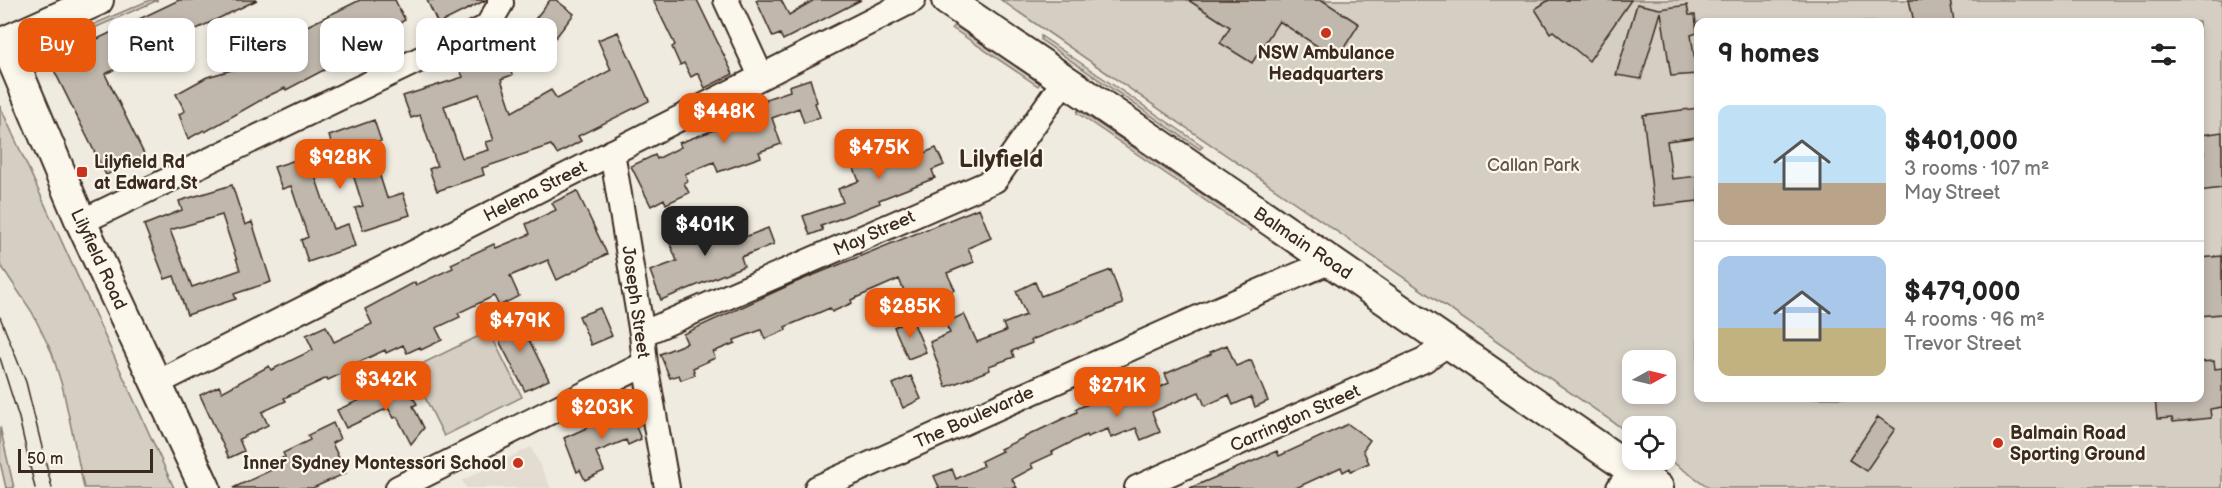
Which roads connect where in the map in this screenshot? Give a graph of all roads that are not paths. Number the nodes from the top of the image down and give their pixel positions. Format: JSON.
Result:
{"nodes":[{"id":1,"x":98,"y":0,"type":"edge"},
{"id":2,"x":500,"y":0,"type":"edge"},
{"id":3,"x":726,"y":0,"type":"edge"},
{"id":4,"x":913,"y":0,"type":"edge"},
{"id":5,"x":946,"y":0,"type":"edge"},
{"id":6,"x":2,"y":38,"type":"edge"},
{"id":7,"x":761,"y":76,"type":"junction"},
{"id":8,"x":1064,"y":81,"type":"junction"},
{"id":9,"x":612,"y":152,"type":"junction"},
{"id":10,"x":81,"y":222,"type":"junction"},
{"id":11,"x":1331,"y":261,"type":"junction"},
{"id":12,"x":642,"y":334,"type":"junction"},
{"id":13,"x":1449,"y":343,"type":"junction"},
{"id":14,"x":645,"y":364,"type":"junction"},
{"id":15,"x":157,"y":383,"type":"junction"},
{"id":16,"x":441,"y":478,"type":"edge"},
{"id":17,"x":1625,"y":479,"type":"edge"},
{"id":18,"x":205,"y":488,"type":"edge"},
{"id":19,"x":398,"y":488,"type":"edge"},
{"id":20,"x":667,"y":488,"type":"edge"},
{"id":21,"x":817,"y":488,"type":"edge"},
{"id":22,"x":1137,"y":488,"type":"edge"},
{"id":23,"x":1658,"y":488,"type":"edge"}],
"edges":[{"from":1,"to":6,"type":"main road"},
{"from":2,"to":10,"type":"street"},
{"from":3,"to":7,"type":"street"},
{"from":4,"to":7,"type":"street","name":"Helena Street"},
{"from":5,"to":8,"type":"main road","name":"Balmain Road"},
{"from":6,"to":10,"type":"main road","name":"Lilyfield Road"},
{"from":7,"to":9,"type":"street","name":"Helena Street"},
{"from":8,"to":11,"type":"main road","name":"Balmain Road"},
{"from":8,"to":12,"type":"street","name":"May Street"},
{"from":9,"to":12,"type":"street","name":"Joseph Street"},
{"from":9,"to":15,"type":"street","name":"Helena Street"},
{"from":10,"to":15,"type":"main road","name":"Lilyfield Road"},
{"from":11,"to":13,"type":"main road","name":"Balmain Road"},
{"from":11,"to":21,"type":"street","name":"The Boulevarde"},
{"from":12,"to":14,"type":"street","name":"Joseph Street"},
{"from":13,"to":17,"type":"main road","name":"Balmain Road"},
{"from":13,"to":22,"type":"street","name":"Carrington Street"},
{"from":14,"to":16,"type":"street"},
{"from":14,"to":20,"type":"street","name":"Joseph Street"},
{"from":15,"to":18,"type":"main road","name":"Lilyfield Road"},
{"from":16,"to":19,"type":"street"},
{"from":17,"to":23,"type":"main road","name":"Balmain Road"}]}
